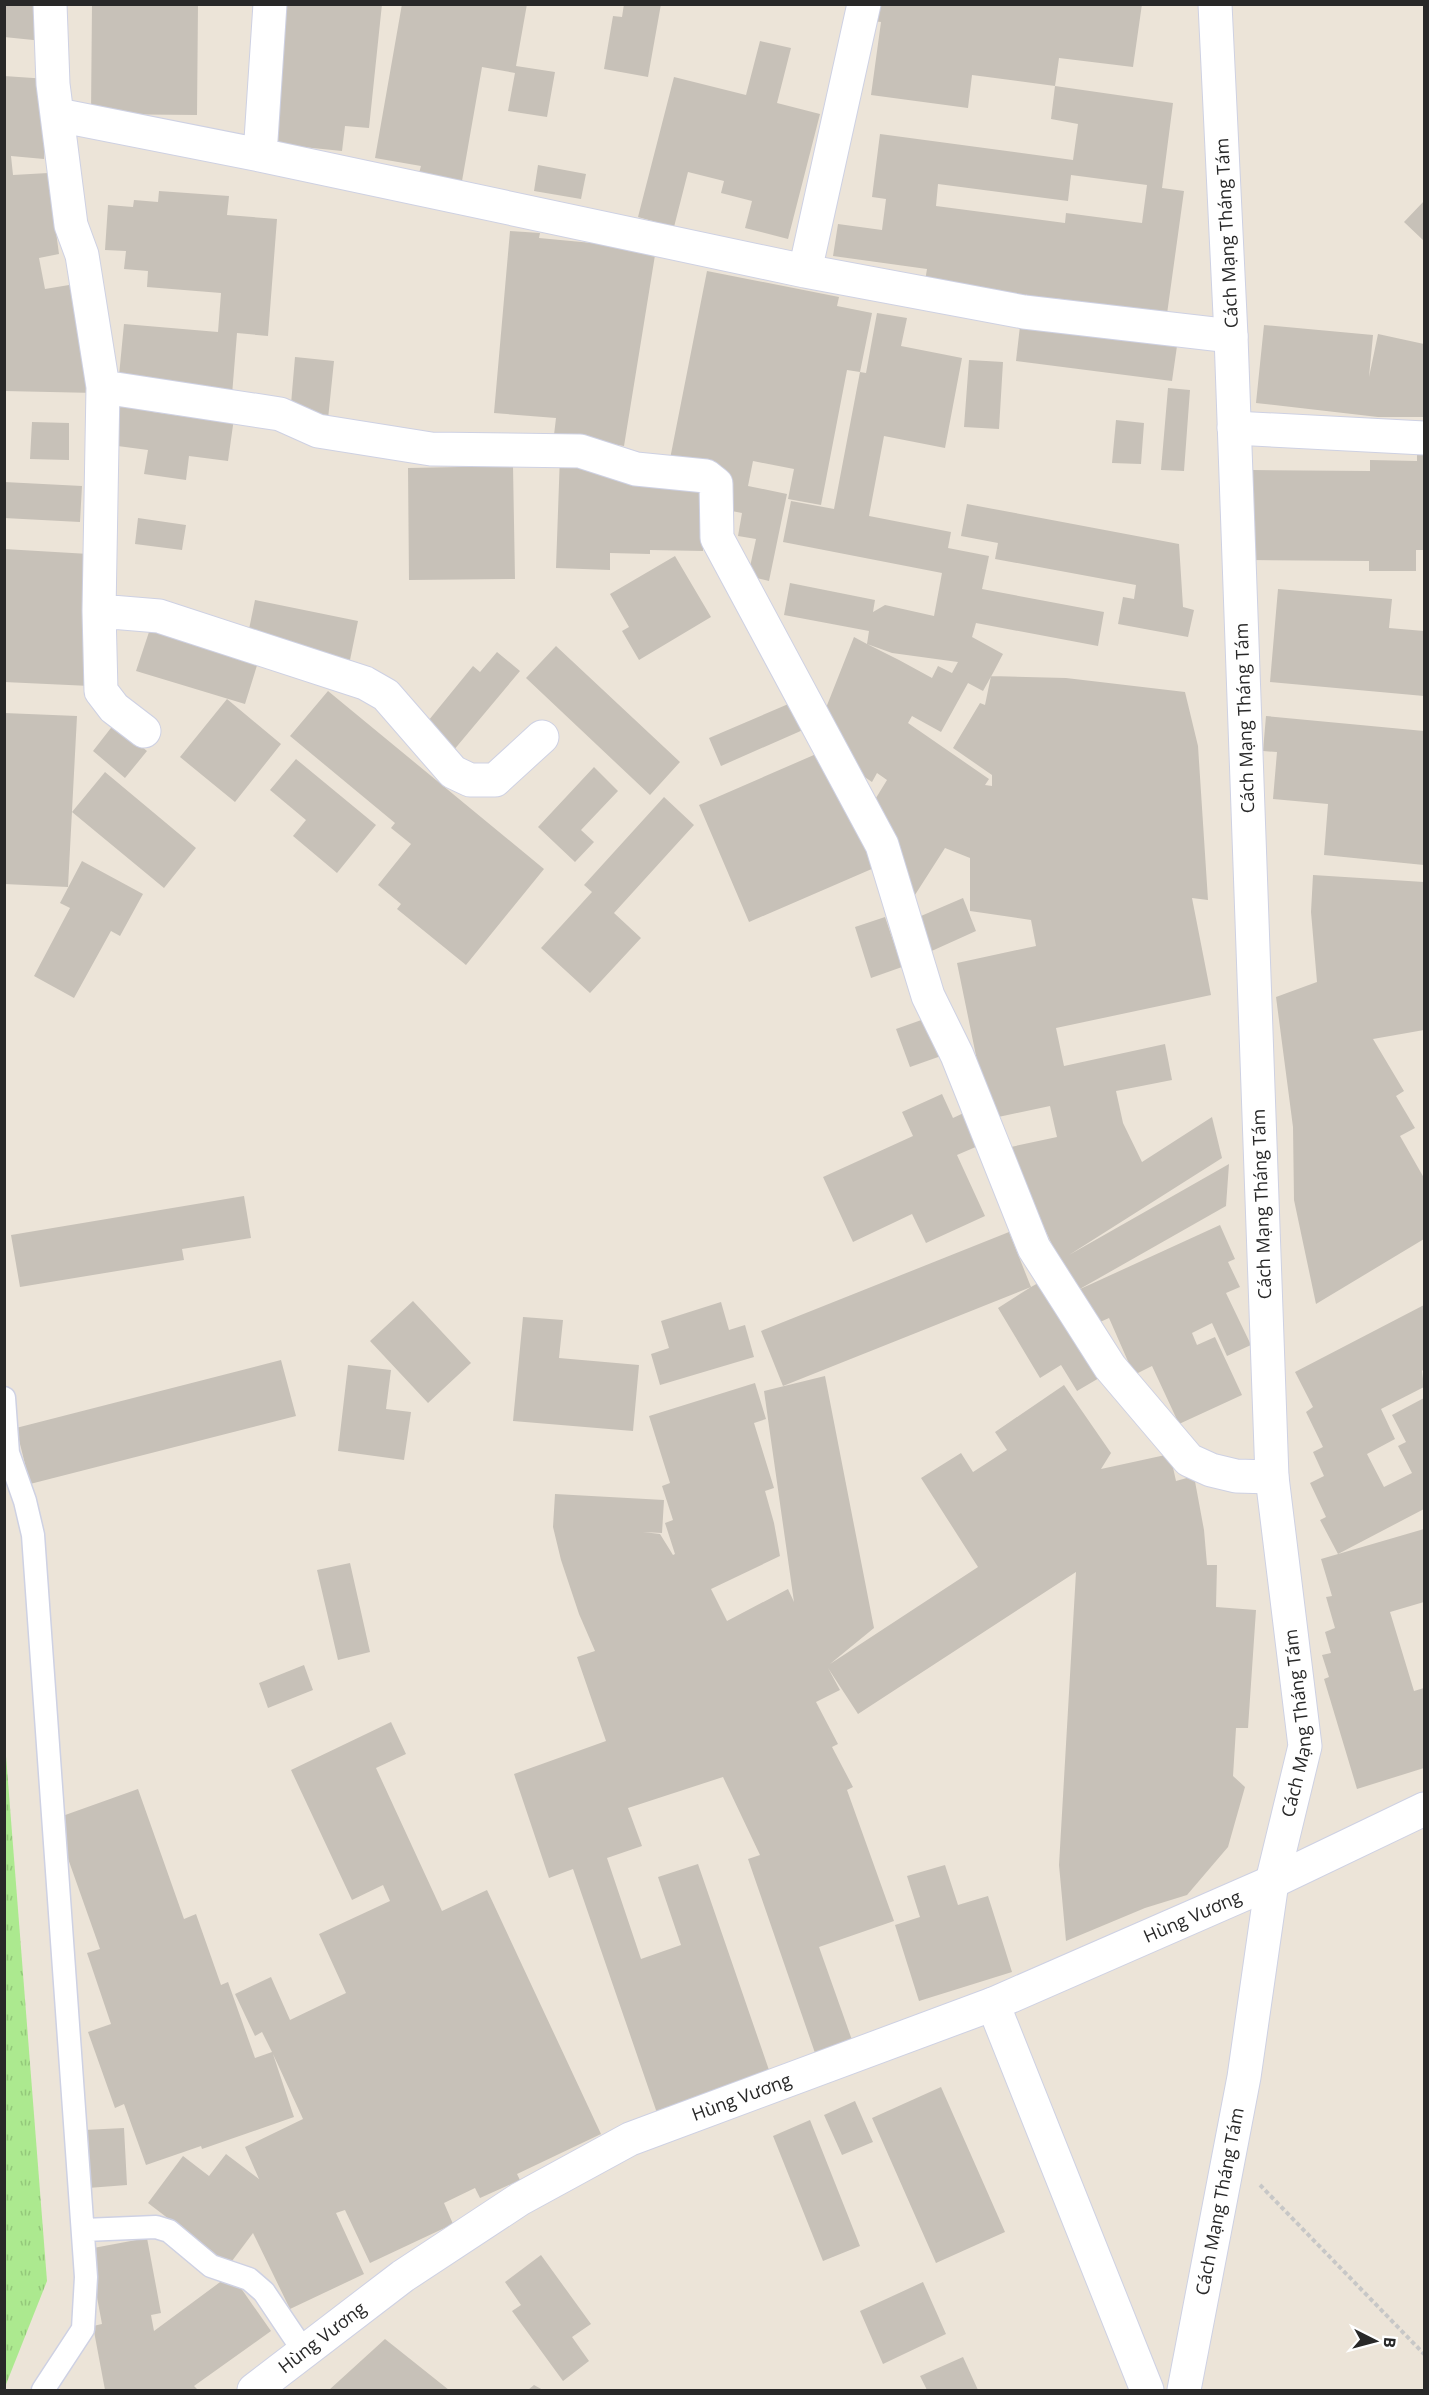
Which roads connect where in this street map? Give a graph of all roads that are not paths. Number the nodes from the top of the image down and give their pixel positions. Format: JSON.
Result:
{"nodes":[{"id":1,"x":50,"y":4,"type":"edge"},
{"id":2,"x":270,"y":4,"type":"edge"},
{"id":3,"x":864,"y":4,"type":"edge"},
{"id":4,"x":1215,"y":4,"type":"edge"},
{"id":5,"x":58,"y":115,"type":"junction"},
{"id":6,"x":260,"y":155,"type":"junction"},
{"id":7,"x":805,"y":271,"type":"junction"},
{"id":8,"x":1231,"y":336,"type":"junction"},
{"id":9,"x":103,"y":387,"type":"junction"},
{"id":10,"x":1234,"y":428,"type":"junction"},
{"id":11,"x":1425,"y":438,"type":"edge"},
{"id":12,"x":99,"y":611,"type":"junction"},
{"id":13,"x":144,"y":731,"type":"dead end"},
{"id":14,"x":542,"y":737,"type":"dead end"},
{"id":15,"x":4,"y":1398,"type":"edge"},
{"id":16,"x":1272,"y":1477,"type":"junction"},
{"id":17,"x":1425,"y":1809,"type":"edge"},
{"id":18,"x":1272,"y":1882,"type":"junction"},
{"id":19,"x":993,"y":2004,"type":"junction"},
{"id":20,"x":84,"y":2230,"type":"junction"},
{"id":21,"x":305,"y":2353,"type":"junction"},
{"id":22,"x":43,"y":2391,"type":"edge"},
{"id":23,"x":254,"y":2391,"type":"edge"},
{"id":24,"x":1147,"y":2391,"type":"edge"},
{"id":25,"x":1184,"y":2391,"type":"edge"}],
"edges":[{"from":1,"to":5,"type":"street"},
{"from":2,"to":6,"type":"street"},
{"from":3,"to":7,"type":"street"},
{"from":4,"to":8,"type":"street","name":"Cách Mạng Tháng Tám"},
{"from":5,"to":6,"type":"street"},
{"from":5,"to":9,"type":"street"},
{"from":6,"to":7,"type":"street"},
{"from":7,"to":8,"type":"street"},
{"from":8,"to":10,"type":"street","name":"Cách Mạng Tháng Tám"},
{"from":9,"to":12,"type":"street"},
{"from":9,"to":16,"type":"street"},
{"from":10,"to":11,"type":"street"},
{"from":10,"to":16,"type":"street","name":"Cách Mạng Tháng Tám"},
{"from":12,"to":13,"type":"street"},
{"from":12,"to":14,"type":"street"},
{"from":15,"to":20,"type":"lane"},
{"from":16,"to":18,"type":"street","name":"Cách Mạng Tháng Tám"},
{"from":17,"to":18,"type":"street","name":"Hùng Vương"},
{"from":18,"to":19,"type":"street","name":"Hùng Vương"},
{"from":18,"to":25,"type":"street","name":"Cách Mạng Tháng Tám"},
{"from":19,"to":21,"type":"street","name":"Hùng Vương"},
{"from":19,"to":24,"type":"street"},
{"from":20,"to":21,"type":"lane"},
{"from":20,"to":22,"type":"lane"},
{"from":21,"to":23,"type":"street","name":"Hùng Vương"}]}
